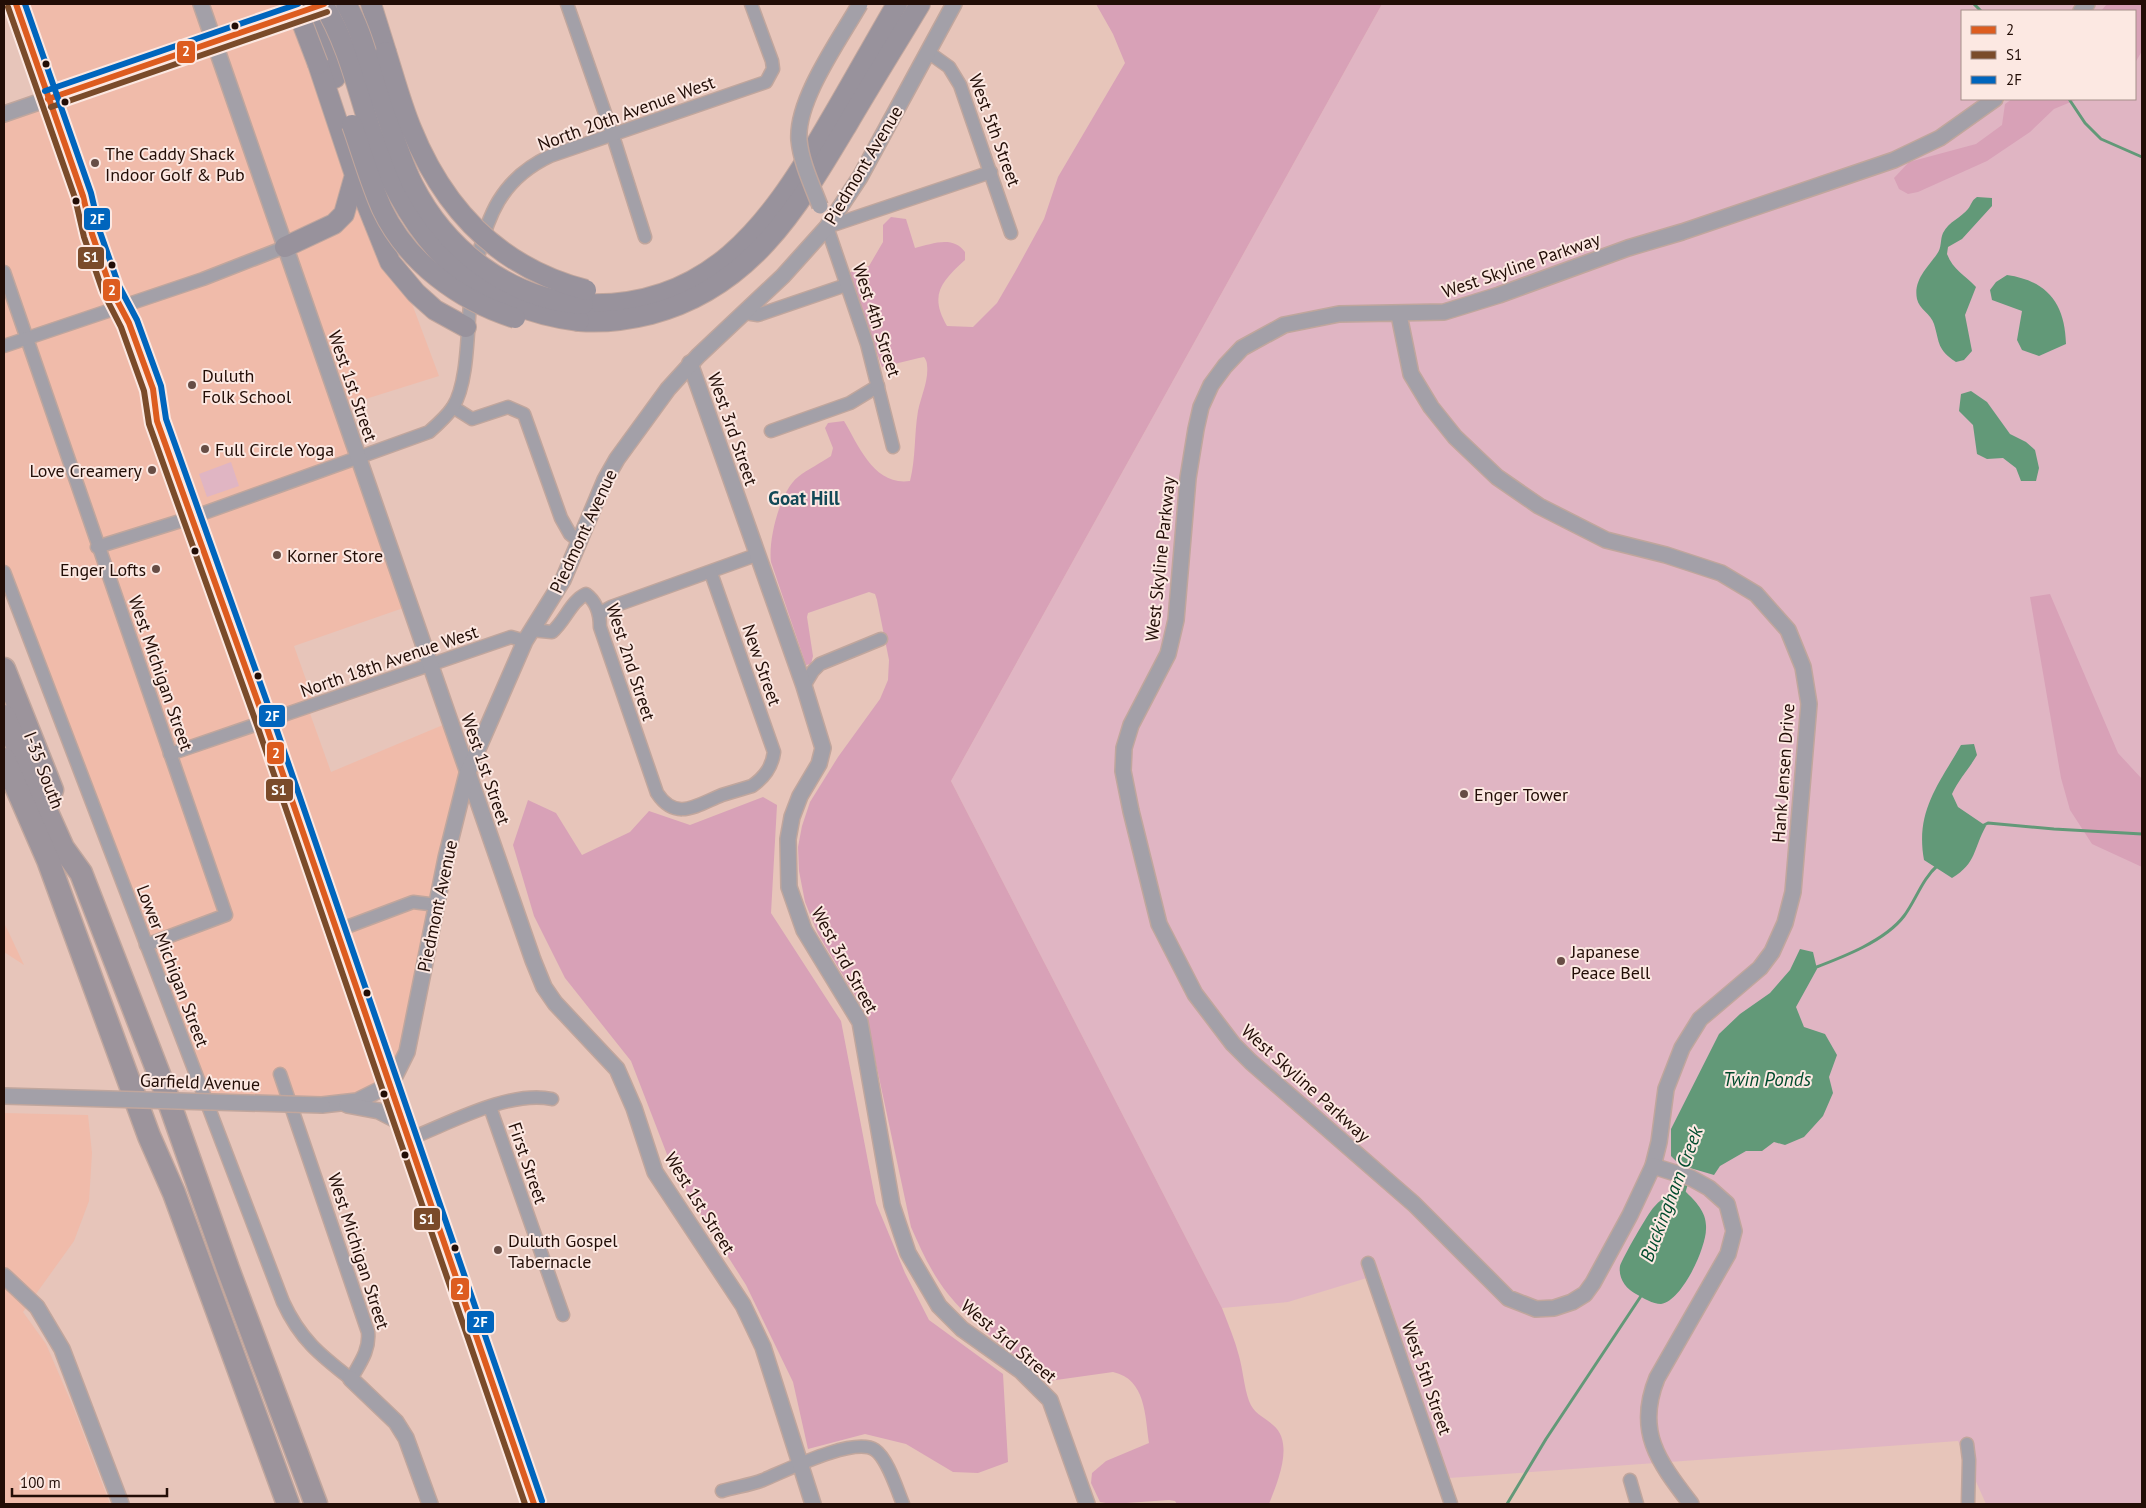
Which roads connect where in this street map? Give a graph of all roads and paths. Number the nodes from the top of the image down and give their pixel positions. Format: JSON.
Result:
{"nodes":[{"id":1,"x":16,"y":4,"type":"edge"},
{"id":2,"x":201,"y":4,"type":"edge"},
{"id":3,"x":346,"y":4,"type":"edge"},
{"id":4,"x":371,"y":4,"type":"edge"},
{"id":5,"x":567,"y":4,"type":"edge"},
{"id":6,"x":752,"y":4,"type":"edge"},
{"id":7,"x":860,"y":4,"type":"edge"},
{"id":8,"x":897,"y":4,"type":"edge"},
{"id":9,"x":920,"y":4,"type":"edge"},
{"id":10,"x":954,"y":4,"type":"edge"},
{"id":11,"x":309,"y":6,"type":"edge"},
{"id":12,"x":213,"y":41,"type":"junction"},
{"id":13,"x":928,"y":52,"type":"junction"},
{"id":14,"x":48,"y":99,"type":"junction"},
{"id":15,"x":1994,"y":100,"type":"edge"},
{"id":16,"x":4,"y":114,"type":"edge"},
{"id":17,"x":613,"y":136,"type":"junction"},
{"id":18,"x":991,"y":172,"type":"junction"},
{"id":19,"x":355,"y":175,"type":"junction"},
{"id":20,"x":827,"y":227,"type":"junction"},
{"id":21,"x":1011,"y":233,"type":"dead end"},
{"id":22,"x":645,"y":237,"type":"dead end"},
{"id":23,"x":285,"y":247,"type":"junction"},
{"id":24,"x":4,"y":272,"type":"edge"},
{"id":25,"x":716,"y":276,"type":"junction"},
{"id":26,"x":846,"y":285,"type":"junction"},
{"id":27,"x":121,"y":308,"type":"junction"},
{"id":28,"x":582,"y":310,"type":"junction"},
{"id":29,"x":745,"y":313,"type":"junction"},
{"id":30,"x":1399,"y":315,"type":"junction"},
{"id":31,"x":466,"y":327,"type":"junction"},
{"id":32,"x":27,"y":339,"type":"junction"},
{"id":33,"x":4,"y":346,"type":"edge"},
{"id":34,"x":690,"y":363,"type":"junction"},
{"id":35,"x":878,"y":386,"type":"junction"},
{"id":36,"x":453,"y":407,"type":"junction"},
{"id":37,"x":771,"y":431,"type":"dead end"},
{"id":38,"x":892,"y":447,"type":"dead end"},
{"id":39,"x":358,"y":458,"type":"junction"},
{"id":40,"x":190,"y":518,"type":"junction"},
{"id":41,"x":579,"y":542,"type":"junction"},
{"id":42,"x":98,"y":547,"type":"junction"},
{"id":43,"x":756,"y":555,"type":"junction"},
{"id":44,"x":4,"y":572,"type":"edge"},
{"id":45,"x":711,"y":573,"type":"junction"},
{"id":46,"x":600,"y":613,"type":"junction"},
{"id":47,"x":528,"y":636,"type":"junction"},
{"id":48,"x":881,"y":639,"type":"dead end"},
{"id":49,"x":430,"y":666,"type":"junction"},
{"id":50,"x":4,"y":669,"type":"edge"},
{"id":51,"x":804,"y":686,"type":"junction"},
{"id":52,"x":4,"y":716,"type":"edge"},
{"id":53,"x":265,"y":722,"type":"junction"},
{"id":54,"x":170,"y":754,"type":"junction"},
{"id":55,"x":4,"y":759,"type":"edge"},
{"id":56,"x":468,"y":774,"type":"junction"},
{"id":57,"x":4,"y":780,"type":"edge"},
{"id":58,"x":671,"y":807,"type":"joint"},
{"id":59,"x":48,"y":860,"type":"junction"},
{"id":60,"x":81,"y":873,"type":"junction"},
{"id":61,"x":437,"y":905,"type":"junction"},
{"id":62,"x":336,"y":931,"type":"junction"},
{"id":63,"x":146,"y":945,"type":"junction"},
{"id":64,"x":280,"y":1074,"type":"dead end"},
{"id":65,"x":391,"y":1084,"type":"junction"},
{"id":66,"x":4,"y":1096,"type":"edge"},
{"id":67,"x":552,"y":1099,"type":"dead end"},
{"id":68,"x":341,"y":1104,"type":"junction"},
{"id":69,"x":490,"y":1108,"type":"junction"},
{"id":70,"x":407,"y":1132,"type":"junction"},
{"id":71,"x":1653,"y":1166,"type":"junction"},
{"id":72,"x":1368,"y":1263,"type":"dead end"},
{"id":73,"x":4,"y":1276,"type":"edge"},
{"id":74,"x":563,"y":1315,"type":"dead end"},
{"id":75,"x":351,"y":1379,"type":"junction"},
{"id":76,"x":1967,"y":1444,"type":"dead end"},
{"id":77,"x":799,"y":1465,"type":"junction"},
{"id":78,"x":1630,"y":1480,"type":"dead end"},
{"id":79,"x":722,"y":1491,"type":"dead end"},
{"id":80,"x":120,"y":1504,"type":"edge"},
{"id":81,"x":288,"y":1504,"type":"edge"},
{"id":82,"x":316,"y":1504,"type":"edge"},
{"id":83,"x":430,"y":1504,"type":"edge"},
{"id":84,"x":534,"y":1504,"type":"edge"},
{"id":85,"x":813,"y":1504,"type":"edge"},
{"id":86,"x":903,"y":1504,"type":"edge"},
{"id":87,"x":1088,"y":1504,"type":"edge"},
{"id":88,"x":1451,"y":1504,"type":"edge"},
{"id":89,"x":1638,"y":1504,"type":"edge"},
{"id":90,"x":1691,"y":1504,"type":"edge"},
{"id":91,"x":1968,"y":1504,"type":"edge"}],
"edges":[{"from":1,"to":14,"type":"street"},
{"from":2,"to":12,"type":"street","name":"West 1st Street"},
{"from":3,"to":28,"type":"highway","bridge":true},
{"from":4,"to":28,"type":"highway","bridge":true},
{"from":5,"to":17,"type":"street"},
{"from":6,"to":17,"type":"street","name":"North 20th Avenue West"},
{"from":7,"to":20,"type":"street","name":"West 4th Street","bridge":true},
{"from":8,"to":25,"type":"highway"},
{"from":9,"to":25,"type":"highway","name":"Piedmont Avenue"},
{"from":10,"to":13,"type":"street","name":"Piedmont Avenue"},
{"from":11,"to":12,"type":"street"},
{"from":11,"to":19,"type":"highway","bridge":true},
{"from":11,"to":28,"type":"highway","bridge":true},
{"from":11,"to":28,"type":"highway","bridge":true},
{"from":12,"to":14,"type":"street"},
{"from":12,"to":23,"type":"street","name":"West 1st Street"},
{"from":13,"to":18,"type":"street","name":"West 5th Street"},
{"from":13,"to":20,"type":"street","name":"Piedmont Avenue"},
{"from":14,"to":16,"type":"street"},
{"from":14,"to":27,"type":"street"},
{"from":15,"to":30,"type":"street","name":"West Skyline Parkway"},
{"from":17,"to":22,"type":"street"},
{"from":17,"to":31,"type":"street","name":"North 20th Avenue West"},
{"from":18,"to":20,"type":"street"},
{"from":18,"to":21,"type":"street","name":"West 5th Street"},
{"from":19,"to":23,"type":"highway"},
{"from":19,"to":31,"type":"highway"},
{"from":20,"to":26,"type":"street","name":"West 4th Street"},
{"from":20,"to":29,"type":"street","name":"Piedmont Avenue"},
{"from":23,"to":27,"type":"street"},
{"from":23,"to":39,"type":"street","name":"West 1st Street"},
{"from":24,"to":32,"type":"street","name":"West Michigan Street"},
{"from":25,"to":28,"type":"highway"},
{"from":25,"to":28,"type":"highway"},
{"from":26,"to":29,"type":"street"},
{"from":26,"to":35,"type":"street","name":"West 4th Street"},
{"from":27,"to":32,"type":"street"},
{"from":27,"to":40,"type":"street"},
{"from":29,"to":34,"type":"street","name":"Piedmont Avenue"},
{"from":30,"to":71,"type":"street","name":"Hank Jensen Drive"},
{"from":30,"to":71,"type":"street","name":"West Skyline Parkway"},
{"from":31,"to":36,"type":"street","name":"North 20th Avenue West"},
{"from":32,"to":33,"type":"street"},
{"from":32,"to":42,"type":"street","name":"West Michigan Street"},
{"from":34,"to":41,"type":"street","name":"Piedmont Avenue"},
{"from":34,"to":43,"type":"street","name":"West 3rd Street"},
{"from":35,"to":37,"type":"street"},
{"from":35,"to":38,"type":"street","name":"West 4th Street"},
{"from":36,"to":39,"type":"street","name":"North 20th Avenue West"},
{"from":36,"to":41,"type":"street"},
{"from":39,"to":40,"type":"street","name":"North 20th Avenue West"},
{"from":39,"to":49,"type":"street","name":"West 1st Street"},
{"from":40,"to":42,"type":"street","name":"North 20th Avenue West"},
{"from":40,"to":53,"type":"street"},
{"from":41,"to":47,"type":"street","name":"Piedmont Avenue"},
{"from":42,"to":54,"type":"street","name":"West Michigan Street"},
{"from":43,"to":45,"type":"street"},
{"from":43,"to":51,"type":"street","name":"West 3rd Street"},
{"from":44,"to":63,"type":"street","name":"Lower Michigan Street"},
{"from":45,"to":46,"type":"street"},
{"from":45,"to":58,"type":"street","name":"New Street"},
{"from":46,"to":47,"type":"street","name":"West 2nd Street"},
{"from":46,"to":58,"type":"street","name":"West 2nd Street"},
{"from":47,"to":49,"type":"street","name":"North 18th Avenue West"},
{"from":47,"to":56,"type":"street","name":"Piedmont Avenue"},
{"from":48,"to":51,"type":"street"},
{"from":49,"to":53,"type":"street","name":"North 18th Avenue West"},
{"from":49,"to":56,"type":"street","name":"West 1st Street"},
{"from":50,"to":60,"type":"highway","name":"I-35 South"},
{"from":51,"to":87,"type":"street","name":"West 3rd Street"},
{"from":52,"to":60,"type":"highway"},
{"from":53,"to":54,"type":"street","name":"North 18th Avenue West"},
{"from":53,"to":62,"type":"street"},
{"from":54,"to":63,"type":"street","name":"West Michigan Street"},
{"from":55,"to":59,"type":"highway"},
{"from":56,"to":61,"type":"street","name":"Piedmont Avenue"},
{"from":56,"to":77,"type":"street","name":"West 1st Street"},
{"from":57,"to":59,"type":"highway"},
{"from":59,"to":81,"type":"highway"},
{"from":60,"to":82,"type":"highway"},
{"from":61,"to":62,"type":"street"},
{"from":61,"to":65,"type":"street","name":"Piedmont Avenue"},
{"from":62,"to":65,"type":"street"},
{"from":63,"to":75,"type":"street","name":"Lower Michigan Street"},
{"from":64,"to":75,"type":"street","name":"West Michigan Street"},
{"from":65,"to":68,"type":"street","name":"Garfield Avenue"},
{"from":65,"to":70,"type":"street"},
{"from":66,"to":68,"type":"street","name":"Garfield Avenue","bridge":true},
{"from":67,"to":69,"type":"street"},
{"from":68,"to":70,"type":"street"},
{"from":69,"to":70,"type":"street"},
{"from":69,"to":74,"type":"street","name":"First Street"},
{"from":70,"to":84,"type":"street"},
{"from":71,"to":90,"type":"street"},
{"from":72,"to":88,"type":"street","name":"West 5th Street"},
{"from":73,"to":80,"type":"street"},
{"from":75,"to":83,"type":"street"},
{"from":76,"to":91,"type":"street"},
{"from":77,"to":79,"type":"street"},
{"from":77,"to":85,"type":"street","name":"West 1st Street"},
{"from":77,"to":86,"type":"street"},
{"from":78,"to":89,"type":"street"}]}
